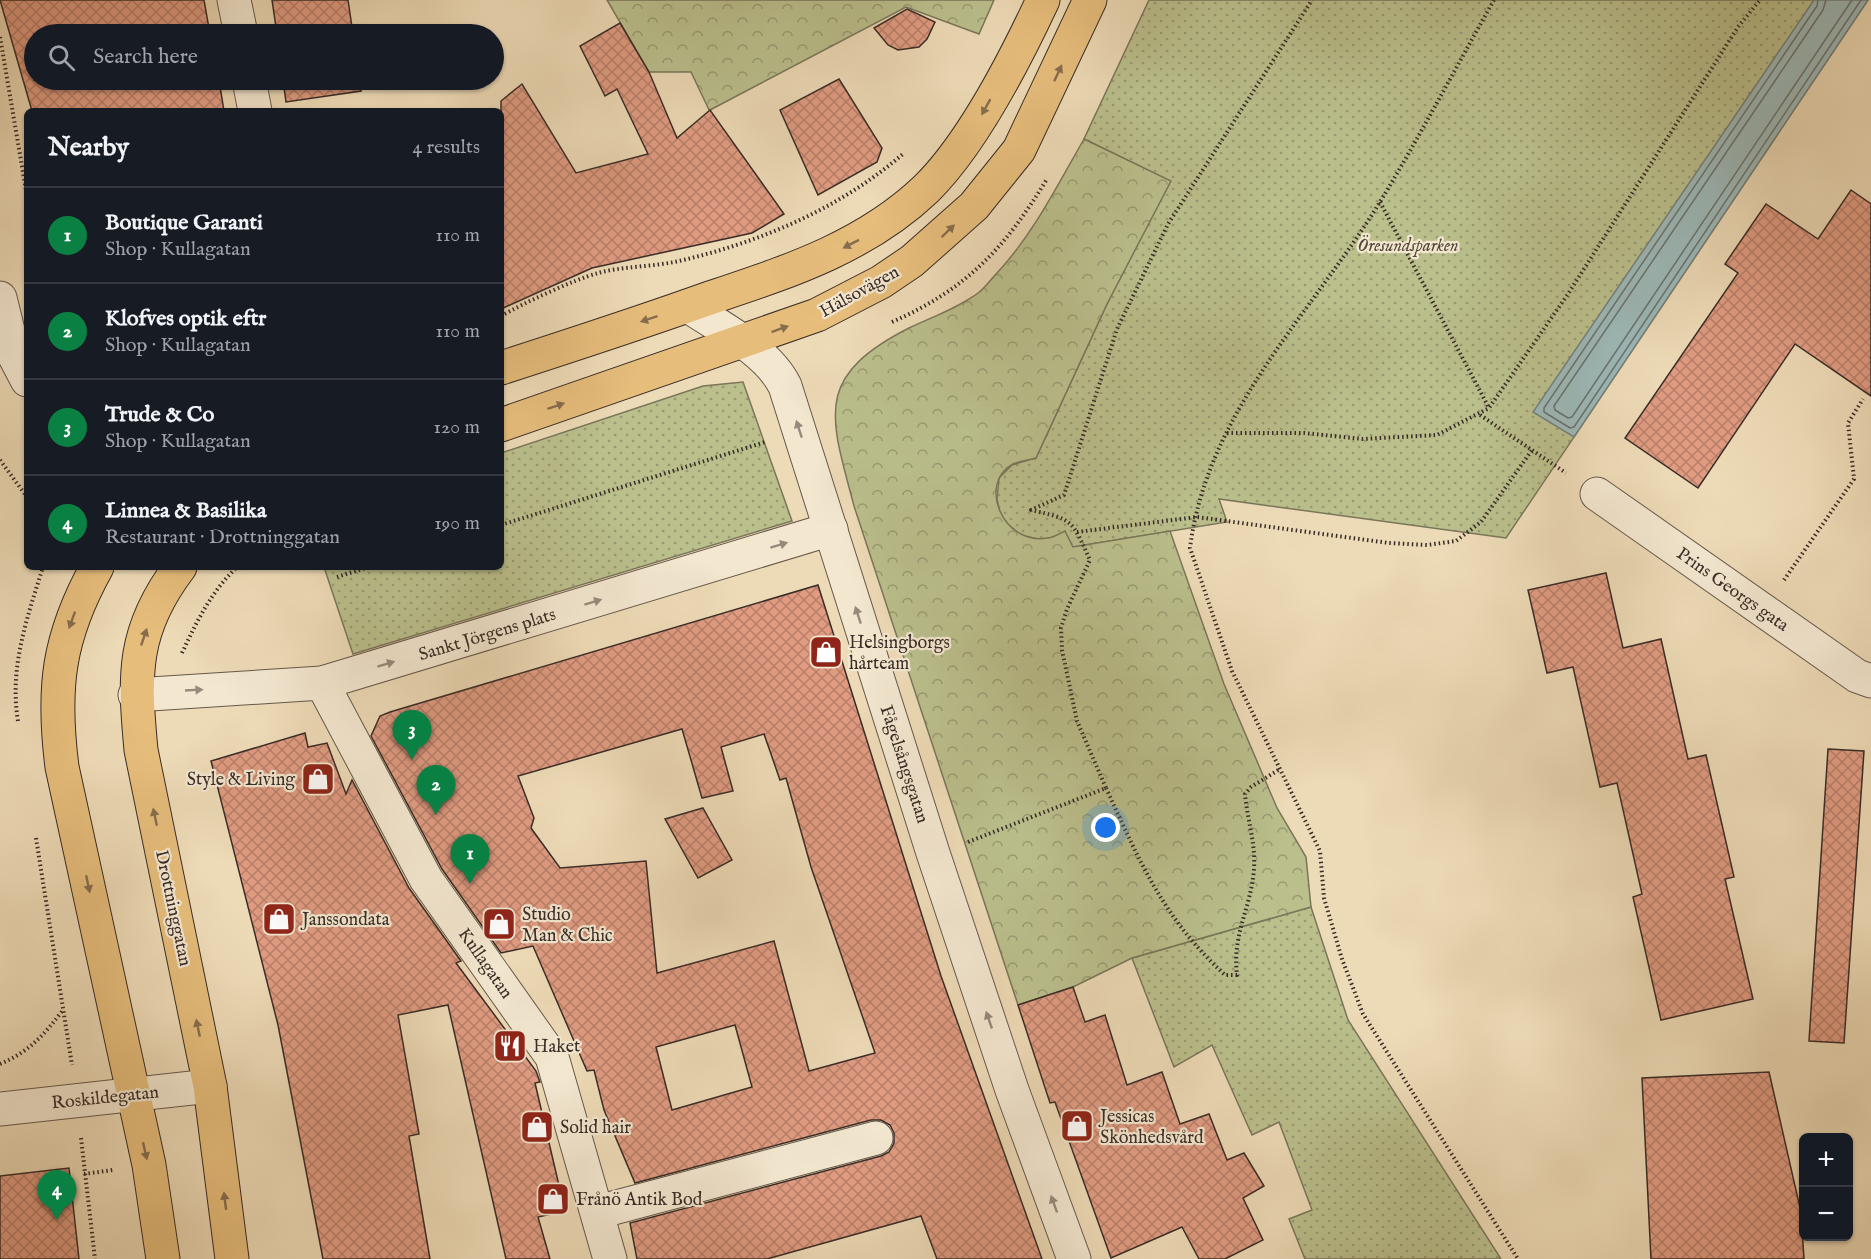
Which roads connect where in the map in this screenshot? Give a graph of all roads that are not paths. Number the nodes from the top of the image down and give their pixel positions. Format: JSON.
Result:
{"nodes":[{"id":1,"x":234,"y":0,"type":"edge"},
{"id":2,"x":1043,"y":0,"type":"edge"},
{"id":3,"x":1090,"y":0,"type":"edge"},
{"id":4,"x":239,"y":24,"type":"edge"},
{"id":5,"x":251,"y":90,"type":"edge"},
{"id":6,"x":254,"y":108,"type":"edge"},
{"id":7,"x":0,"y":298,"type":"edge"},
{"id":8,"x":688,"y":306,"type":"junction"},
{"id":9,"x":742,"y":343,"type":"junction"},
{"id":10,"x":504,"y":367,"type":"edge"},
{"id":11,"x":24,"y":374,"type":"edge"},
{"id":12,"x":504,"y":424,"type":"edge"},
{"id":13,"x":1597,"y":494,"type":"road end"},
{"id":14,"x":831,"y":529,"type":"junction"},
{"id":15,"x":96,"y":570,"type":"edge"},
{"id":16,"x":178,"y":570,"type":"edge"},
{"id":17,"x":1871,"y":681,"type":"edge"},
{"id":18,"x":322,"y":683,"type":"junction"},
{"id":19,"x":135,"y":695,"type":"junction"},
{"id":20,"x":210,"y":1086,"type":"junction"},
{"id":21,"x":133,"y":1094,"type":"junction"},
{"id":22,"x":0,"y":1108,"type":"edge"},
{"id":23,"x":876,"y":1138,"type":"dead end"},
{"id":24,"x":598,"y":1212,"type":"junction"},
{"id":25,"x":163,"y":1259,"type":"edge"},
{"id":26,"x":232,"y":1259,"type":"edge"},
{"id":27,"x":610,"y":1259,"type":"edge"},
{"id":28,"x":1074,"y":1259,"type":"edge"}],
"edges":[{"from":1,"to":4,"type":"street"},
{"from":2,"to":8,"type":"main road","one_way":true},
{"from":9,"to":3,"type":"main road","name":"Hälsovägen","one_way":true},
{"from":5,"to":6,"type":"street"},
{"from":7,"to":11,"type":"street"},
{"from":8,"to":9,"type":"street","name":"Fågelsångsgatan"},
{"from":8,"to":10,"type":"main road","one_way":true},
{"from":12,"to":9,"type":"main road","name":"Hälsovägen","one_way":true},
{"from":14,"to":9,"type":"street","name":"Fågelsångsgatan","one_way":true},
{"from":13,"to":17,"type":"street","name":"Prins Georgs gata"},
{"from":18,"to":14,"type":"street","name":"Sankt Jörgens plats","one_way":true},
{"from":28,"to":14,"type":"street","name":"Fågelsångsgatan","one_way":true},
{"from":15,"to":21,"type":"main road","one_way":true},
{"from":19,"to":16,"type":"main road","name":"Drottninggatan","one_way":true},
{"from":19,"to":18,"type":"street","name":"Sankt Jörgens plats","one_way":true},
{"from":18,"to":24,"type":"street","name":"Kullagatan"},
{"from":20,"to":19,"type":"main road","name":"Drottninggatan","one_way":true},
{"from":20,"to":21,"type":"street","name":"Roskildegatan"},
{"from":26,"to":20,"type":"main road","name":"Drottninggatan","one_way":true},
{"from":21,"to":22,"type":"street","name":"Roskildegatan"},
{"from":21,"to":25,"type":"main road","one_way":true},
{"from":23,"to":24,"type":"street"},
{"from":24,"to":27,"type":"street","name":"Kullagatan"}]}
